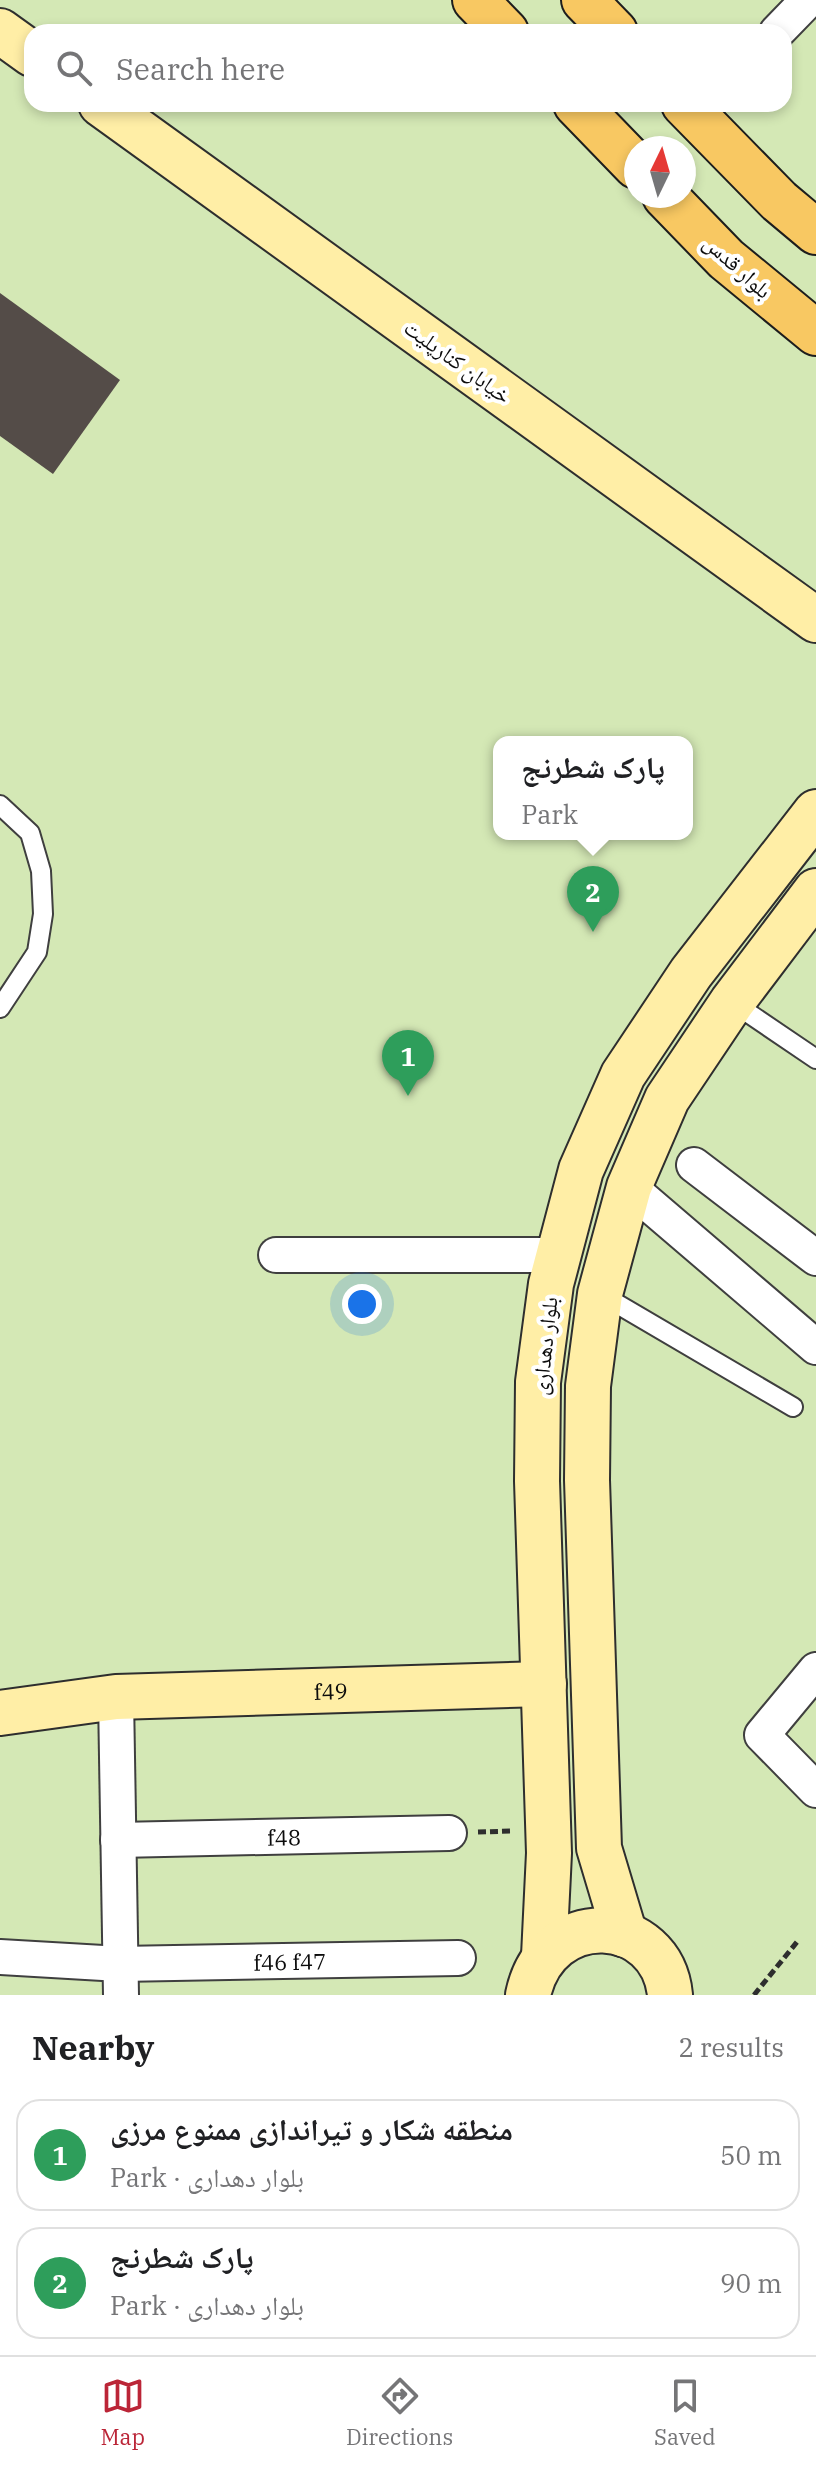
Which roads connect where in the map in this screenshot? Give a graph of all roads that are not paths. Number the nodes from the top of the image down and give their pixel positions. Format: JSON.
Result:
{"nodes":[{"id":1,"x":475,"y":0,"type":"edge"},
{"id":2,"x":584,"y":0,"type":"edge"},
{"id":3,"x":808,"y":0,"type":"edge"},
{"id":4,"x":498,"y":24,"type":"edge"},
{"id":5,"x":607,"y":24,"type":"edge"},
{"id":6,"x":785,"y":24,"type":"edge"},
{"id":7,"x":0,"y":31,"type":"edge"},
{"id":8,"x":24,"y":48,"type":"edge"},
{"id":9,"x":112,"y":112,"type":"edge"},
{"id":10,"x":584,"y":112,"type":"edge"},
{"id":11,"x":699,"y":112,"type":"edge"},
{"id":12,"x":624,"y":154,"type":"edge"},
{"id":13,"x":677,"y":208,"type":"edge"},
{"id":14,"x":816,"y":232,"type":"edge"},
{"id":15,"x":816,"y":333,"type":"edge"},
{"id":16,"x":816,"y":619,"type":"edge"},
{"id":17,"x":0,"y":805,"type":"edge"},
{"id":18,"x":816,"y":812,"type":"edge"},
{"id":19,"x":816,"y":891,"type":"edge"},
{"id":20,"x":732,"y":1002,"type":"junction"},
{"id":21,"x":0,"y":1008,"type":"edge"},
{"id":22,"x":816,"y":1059,"type":"edge"},
{"id":23,"x":694,"y":1165,"type":"dead end"},
{"id":24,"x":629,"y":1187,"type":"junction"},
{"id":25,"x":276,"y":1255,"type":"dead end"},
{"id":26,"x":558,"y":1255,"type":"junction"},
{"id":27,"x":816,"y":1258,"type":"edge"},
{"id":28,"x":600,"y":1294,"type":"junction"},
{"id":29,"x":816,"y":1347,"type":"edge"},
{"id":30,"x":793,"y":1407,"type":"dead end"},
{"id":31,"x":816,"y":1670,"type":"edge"},
{"id":32,"x":544,"y":1684,"type":"junction"},
{"id":33,"x":116,"y":1697,"type":"junction"},
{"id":34,"x":0,"y":1713,"type":"edge"},
{"id":35,"x":816,"y":1790,"type":"edge"},
{"id":36,"x":449,"y":1833,"type":"road end"},
{"id":37,"x":118,"y":1840,"type":"junction"},
{"id":38,"x":625,"y":1935,"type":"junction"},
{"id":39,"x":0,"y":1957,"type":"edge"},
{"id":40,"x":458,"y":1958,"type":"dead end"},
{"id":41,"x":536,"y":1976,"type":"edge"},
{"id":42,"x":121,"y":1979,"type":"edge"},
{"id":43,"x":670,"y":1995,"type":"edge"}],
"edges":[{"from":1,"to":4,"type":"main road"},
{"from":2,"to":5,"type":"main road"},
{"from":3,"to":6,"type":"street"},
{"from":7,"to":8,"type":"main road"},
{"from":9,"to":16,"type":"main road","name":"خیابان کنارپلیت"},
{"from":10,"to":12,"type":"main road"},
{"from":11,"to":14,"type":"main road"},
{"from":13,"to":15,"type":"main road","name":"بلوار قدس"},
{"from":17,"to":21,"type":"lane"},
{"from":18,"to":26,"type":"main road","name":"بلوار دهداری"},
{"from":19,"to":20,"type":"main road"},
{"from":20,"to":22,"type":"lane"},
{"from":20,"to":24,"type":"main road"},
{"from":23,"to":27,"type":"street"},
{"from":24,"to":28,"type":"main road"},
{"from":24,"to":29,"type":"street"},
{"from":25,"to":26,"type":"street"},
{"from":26,"to":32,"type":"main road","name":"بلوار دهداری"},
{"from":28,"to":30,"type":"lane"},
{"from":28,"to":38,"type":"main road"},
{"from":31,"to":35,"type":"street"},
{"from":32,"to":33,"type":"main road","name":"f49"},
{"from":32,"to":41,"type":"main road","name":"بلوار دهداری"},
{"from":33,"to":34,"type":"main road","name":"f49"},
{"from":33,"to":37,"type":"street"},
{"from":36,"to":37,"type":"street","name":"f48"},
{"from":37,"to":42,"type":"street"},
{"from":38,"to":41,"type":"main road"},
{"from":38,"to":43,"type":"main road"},
{"from":39,"to":42,"type":"street","name":"f46 f47"},
{"from":40,"to":42,"type":"street","name":"f46 f47"}]}
